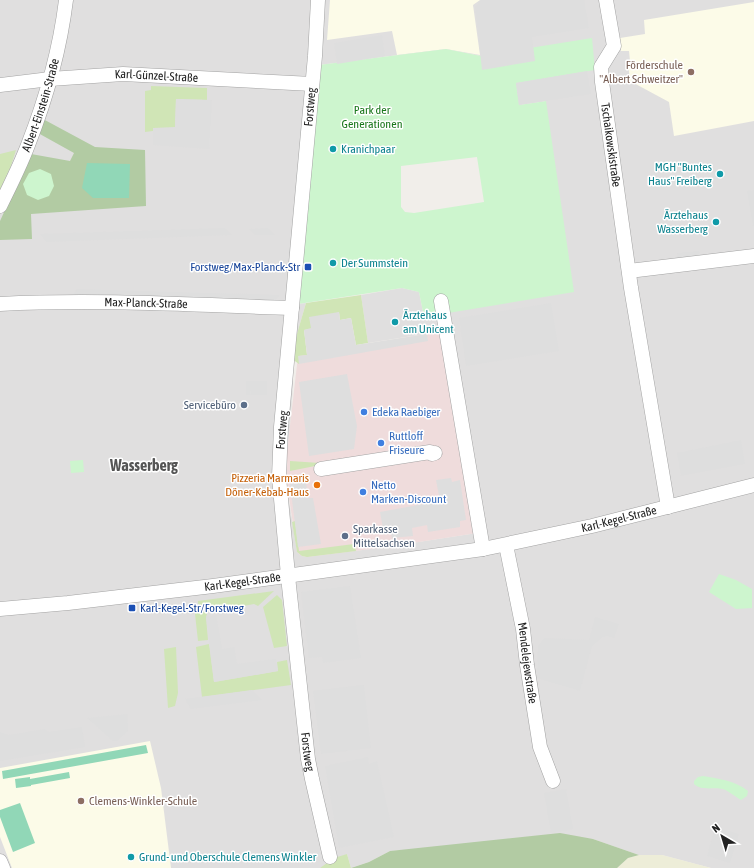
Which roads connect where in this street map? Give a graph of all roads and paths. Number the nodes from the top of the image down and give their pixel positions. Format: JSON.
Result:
{"nodes":[{"id":1,"x":66,"y":0,"type":"edge"},
{"id":2,"x":318,"y":0,"type":"edge"},
{"id":3,"x":606,"y":0,"type":"edge"},
{"id":4,"x":50,"y":79,"type":"junction"},
{"id":5,"x":312,"y":84,"type":"junction"},
{"id":6,"x":0,"y":85,"type":"edge"},
{"id":7,"x":0,"y":206,"type":"edge"},
{"id":8,"x":754,"y":256,"type":"edge"},
{"id":9,"x":629,"y":271,"type":"junction"},
{"id":10,"x":441,"y":301,"type":"dead end"},
{"id":11,"x":0,"y":304,"type":"edge"},
{"id":12,"x":292,"y":308,"type":"junction"},
{"id":13,"x":435,"y":453,"type":"dead end"},
{"id":14,"x":321,"y":469,"type":"dead end"},
{"id":15,"x":754,"y":485,"type":"edge"},
{"id":16,"x":668,"y":507,"type":"junction"},
{"id":17,"x":506,"y":545,"type":"junction"},
{"id":18,"x":483,"y":549,"type":"junction"},
{"id":19,"x":288,"y":576,"type":"junction"},
{"id":20,"x":0,"y":609,"type":"edge"},
{"id":21,"x":553,"y":781,"type":"dead end"},
{"id":22,"x":330,"y":857,"type":"dead end"},
{"id":23,"x":0,"y":861,"type":"edge"},
{"id":24,"x":3,"y":868,"type":"edge"}],
"edges":[{"from":1,"to":4,"type":"street","name":"Albert-Einstein-Straße"},
{"from":2,"to":5,"type":"street","name":"Forstweg"},
{"from":3,"to":9,"type":"street","name":"Tschaikowskistraße"},
{"from":4,"to":5,"type":"street","name":"Karl-Günzel-Straße"},
{"from":4,"to":6,"type":"street","name":"Karl-Günzel-Straße"},
{"from":4,"to":7,"type":"street","name":"Albert-Einstein-Straße"},
{"from":5,"to":12,"type":"street","name":"Forstweg"},
{"from":8,"to":9,"type":"street"},
{"from":9,"to":16,"type":"street","name":"Tschaikowskistraße"},
{"from":10,"to":18,"type":"street"},
{"from":11,"to":12,"type":"street","name":"Max-Planck-Straße"},
{"from":12,"to":19,"type":"street","name":"Forstweg"},
{"from":13,"to":14,"type":"street"},
{"from":15,"to":16,"type":"street","name":"Karl-Kegel-Straße"},
{"from":16,"to":17,"type":"street","name":"Karl-Kegel-Straße"},
{"from":17,"to":18,"type":"street","name":"Karl-Kegel-Straße"},
{"from":17,"to":21,"type":"street","name":"Mendelejewstraße"},
{"from":18,"to":19,"type":"street","name":"Karl-Kegel-Straße"},
{"from":19,"to":20,"type":"street","name":"Karl-Kegel-Straße"},
{"from":19,"to":22,"type":"street","name":"Forstweg"},
{"from":23,"to":24,"type":"street"}]}
